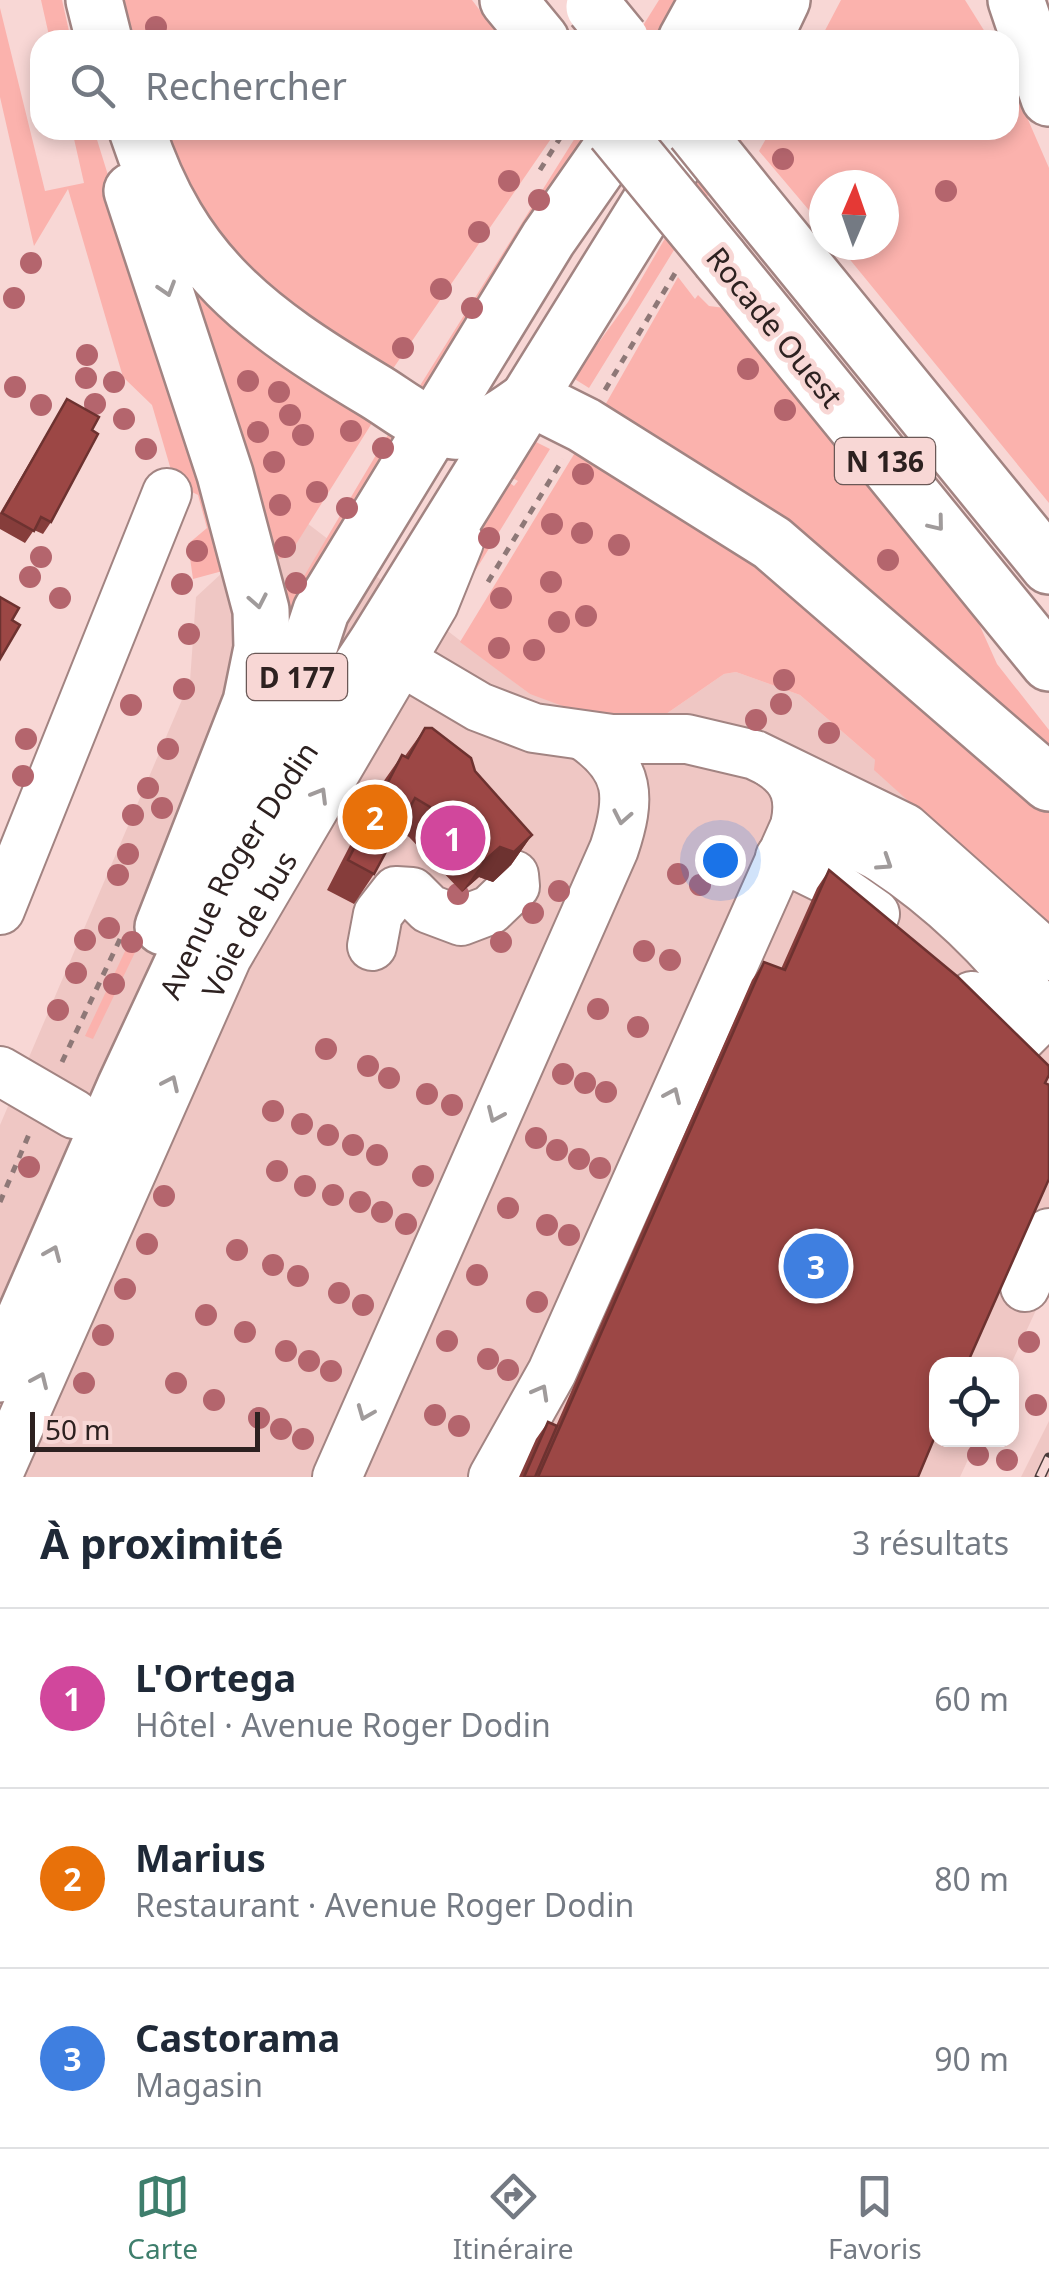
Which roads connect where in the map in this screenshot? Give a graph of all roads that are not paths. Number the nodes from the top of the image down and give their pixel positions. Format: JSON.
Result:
{"nodes":[{"id":1,"x":94,"y":0,"type":"edge"},
{"id":2,"x":508,"y":0,"type":"edge"},
{"id":3,"x":708,"y":0,"type":"edge"},
{"id":4,"x":746,"y":0,"type":"edge"},
{"id":5,"x":782,"y":0,"type":"edge"},
{"id":6,"x":996,"y":0,"type":"edge"},
{"id":7,"x":1016,"y":0,"type":"edge"},
{"id":8,"x":102,"y":30,"type":"edge"},
{"id":9,"x":533,"y":30,"type":"edge"},
{"id":10,"x":692,"y":30,"type":"edge"},
{"id":11,"x":730,"y":30,"type":"edge"},
{"id":12,"x":768,"y":30,"type":"edge"},
{"id":13,"x":1013,"y":30,"type":"edge"},
{"id":14,"x":1019,"y":40,"type":"edge"},
{"id":15,"x":1042,"y":80,"type":"edge"},
{"id":16,"x":118,"y":140,"type":"edge"},
{"id":17,"x":141,"y":140,"type":"edge"},
{"id":18,"x":617,"y":140,"type":"edge"},
{"id":19,"x":620,"y":140,"type":"edge"},
{"id":20,"x":635,"y":140,"type":"edge"},
{"id":21,"x":687,"y":140,"type":"edge"},
{"id":22,"x":702,"y":140,"type":"edge"},
{"id":23,"x":514,"y":388,"type":"junction"},
{"id":24,"x":449,"y":429,"type":"junction"},
{"id":25,"x":167,"y":493,"type":"dead end"},
{"id":26,"x":1049,"y":566,"type":"edge"},
{"id":27,"x":388,"y":652,"type":"junction"},
{"id":28,"x":1049,"y":663,"type":"edge"},
{"id":29,"x":296,"y":678,"type":"junction"},
{"id":30,"x":584,"y":736,"type":"junction"},
{"id":31,"x":772,"y":764,"type":"junction"},
{"id":32,"x":1049,"y":783,"type":"edge"},
{"id":33,"x":788,"y":841,"type":"junction"},
{"id":34,"x":514,"y":875,"type":"edge"},
{"id":35,"x":0,"y":910,"type":"edge"},
{"id":36,"x":163,"y":927,"type":"junction"},
{"id":37,"x":372,"y":946,"type":"dead end"},
{"id":38,"x":1049,"y":956,"type":"edge"},
{"id":39,"x":0,"y":1071,"type":"edge"},
{"id":40,"x":74,"y":1114,"type":"junction"},
{"id":41,"x":1049,"y":1232,"type":"edge"},
{"id":42,"x":0,"y":1286,"type":"edge"},
{"id":43,"x":1025,"y":1287,"type":"dead end"},
{"id":44,"x":0,"y":1374,"type":"edge"},
{"id":45,"x":0,"y":1470,"type":"edge"},
{"id":46,"x":337,"y":1477,"type":"edge"},
{"id":47,"x":494,"y":1477,"type":"edge"}],
"edges":[{"from":1,"to":8,"type":"main road"},
{"from":2,"to":9,"type":"main road"},
{"from":3,"to":10,"type":"main road"},
{"from":4,"to":11,"type":"main road"},
{"from":5,"to":12,"type":"main road"},
{"from":6,"to":13,"type":"main road"},
{"from":7,"to":15,"type":"main road"},
{"from":14,"to":15,"type":"main road"},
{"from":16,"to":36,"type":"main road","one_way":true},
{"from":17,"to":24,"type":"main road"},
{"from":18,"to":24,"type":"main road","number":"D 177"},
{"from":19,"to":28,"type":"main road","name":"Rocade Ouest","number":"N 136","one_way":true,"bridge":true},
{"from":20,"to":23,"type":"main road"},
{"from":21,"to":23,"type":"main road","number":"D 177"},
{"from":22,"to":26,"type":"main road","name":"Rocade Ouest","number":"N 136","bridge":true},
{"from":23,"to":24,"type":"main road"},
{"from":23,"to":27,"type":"main road","name":"Avenue Roger Dodin","number":"D 177"},
{"from":23,"to":32,"type":"main road"},
{"from":24,"to":27,"type":"main road"},
{"from":24,"to":29,"type":"main road","name":"Avenue Roger Dodin","number":"D 177"},
{"from":25,"to":35,"type":"lane"},
{"from":27,"to":29,"type":"lane"},
{"from":27,"to":30,"type":"lane"},
{"from":44,"to":27,"type":"main road","name":"Avenue Roger Dodin","number":"D 177","one_way":true},
{"from":45,"to":27,"type":"lane","name":"Voie de bus","one_way":true},
{"from":29,"to":36,"type":"main road","name":"Avenue Roger Dodin","number":"D 177"},
{"from":30,"to":31,"type":"lane"},
{"from":30,"to":46,"type":"lane","one_way":true},
{"from":31,"to":33,"type":"lane"},
{"from":31,"to":38,"type":"lane"},
{"from":33,"to":33,"type":"lane","one_way":true},
{"from":47,"to":33,"type":"lane","one_way":true},
{"from":34,"to":37,"type":"lane"},
{"from":36,"to":40,"type":"main road","name":"Avenue Roger Dodin","number":"D 177"},
{"from":39,"to":40,"type":"lane"},
{"from":40,"to":42,"type":"main road","name":"Avenue Roger Dodin","number":"D 177"},
{"from":41,"to":43,"type":"lane"}]}
